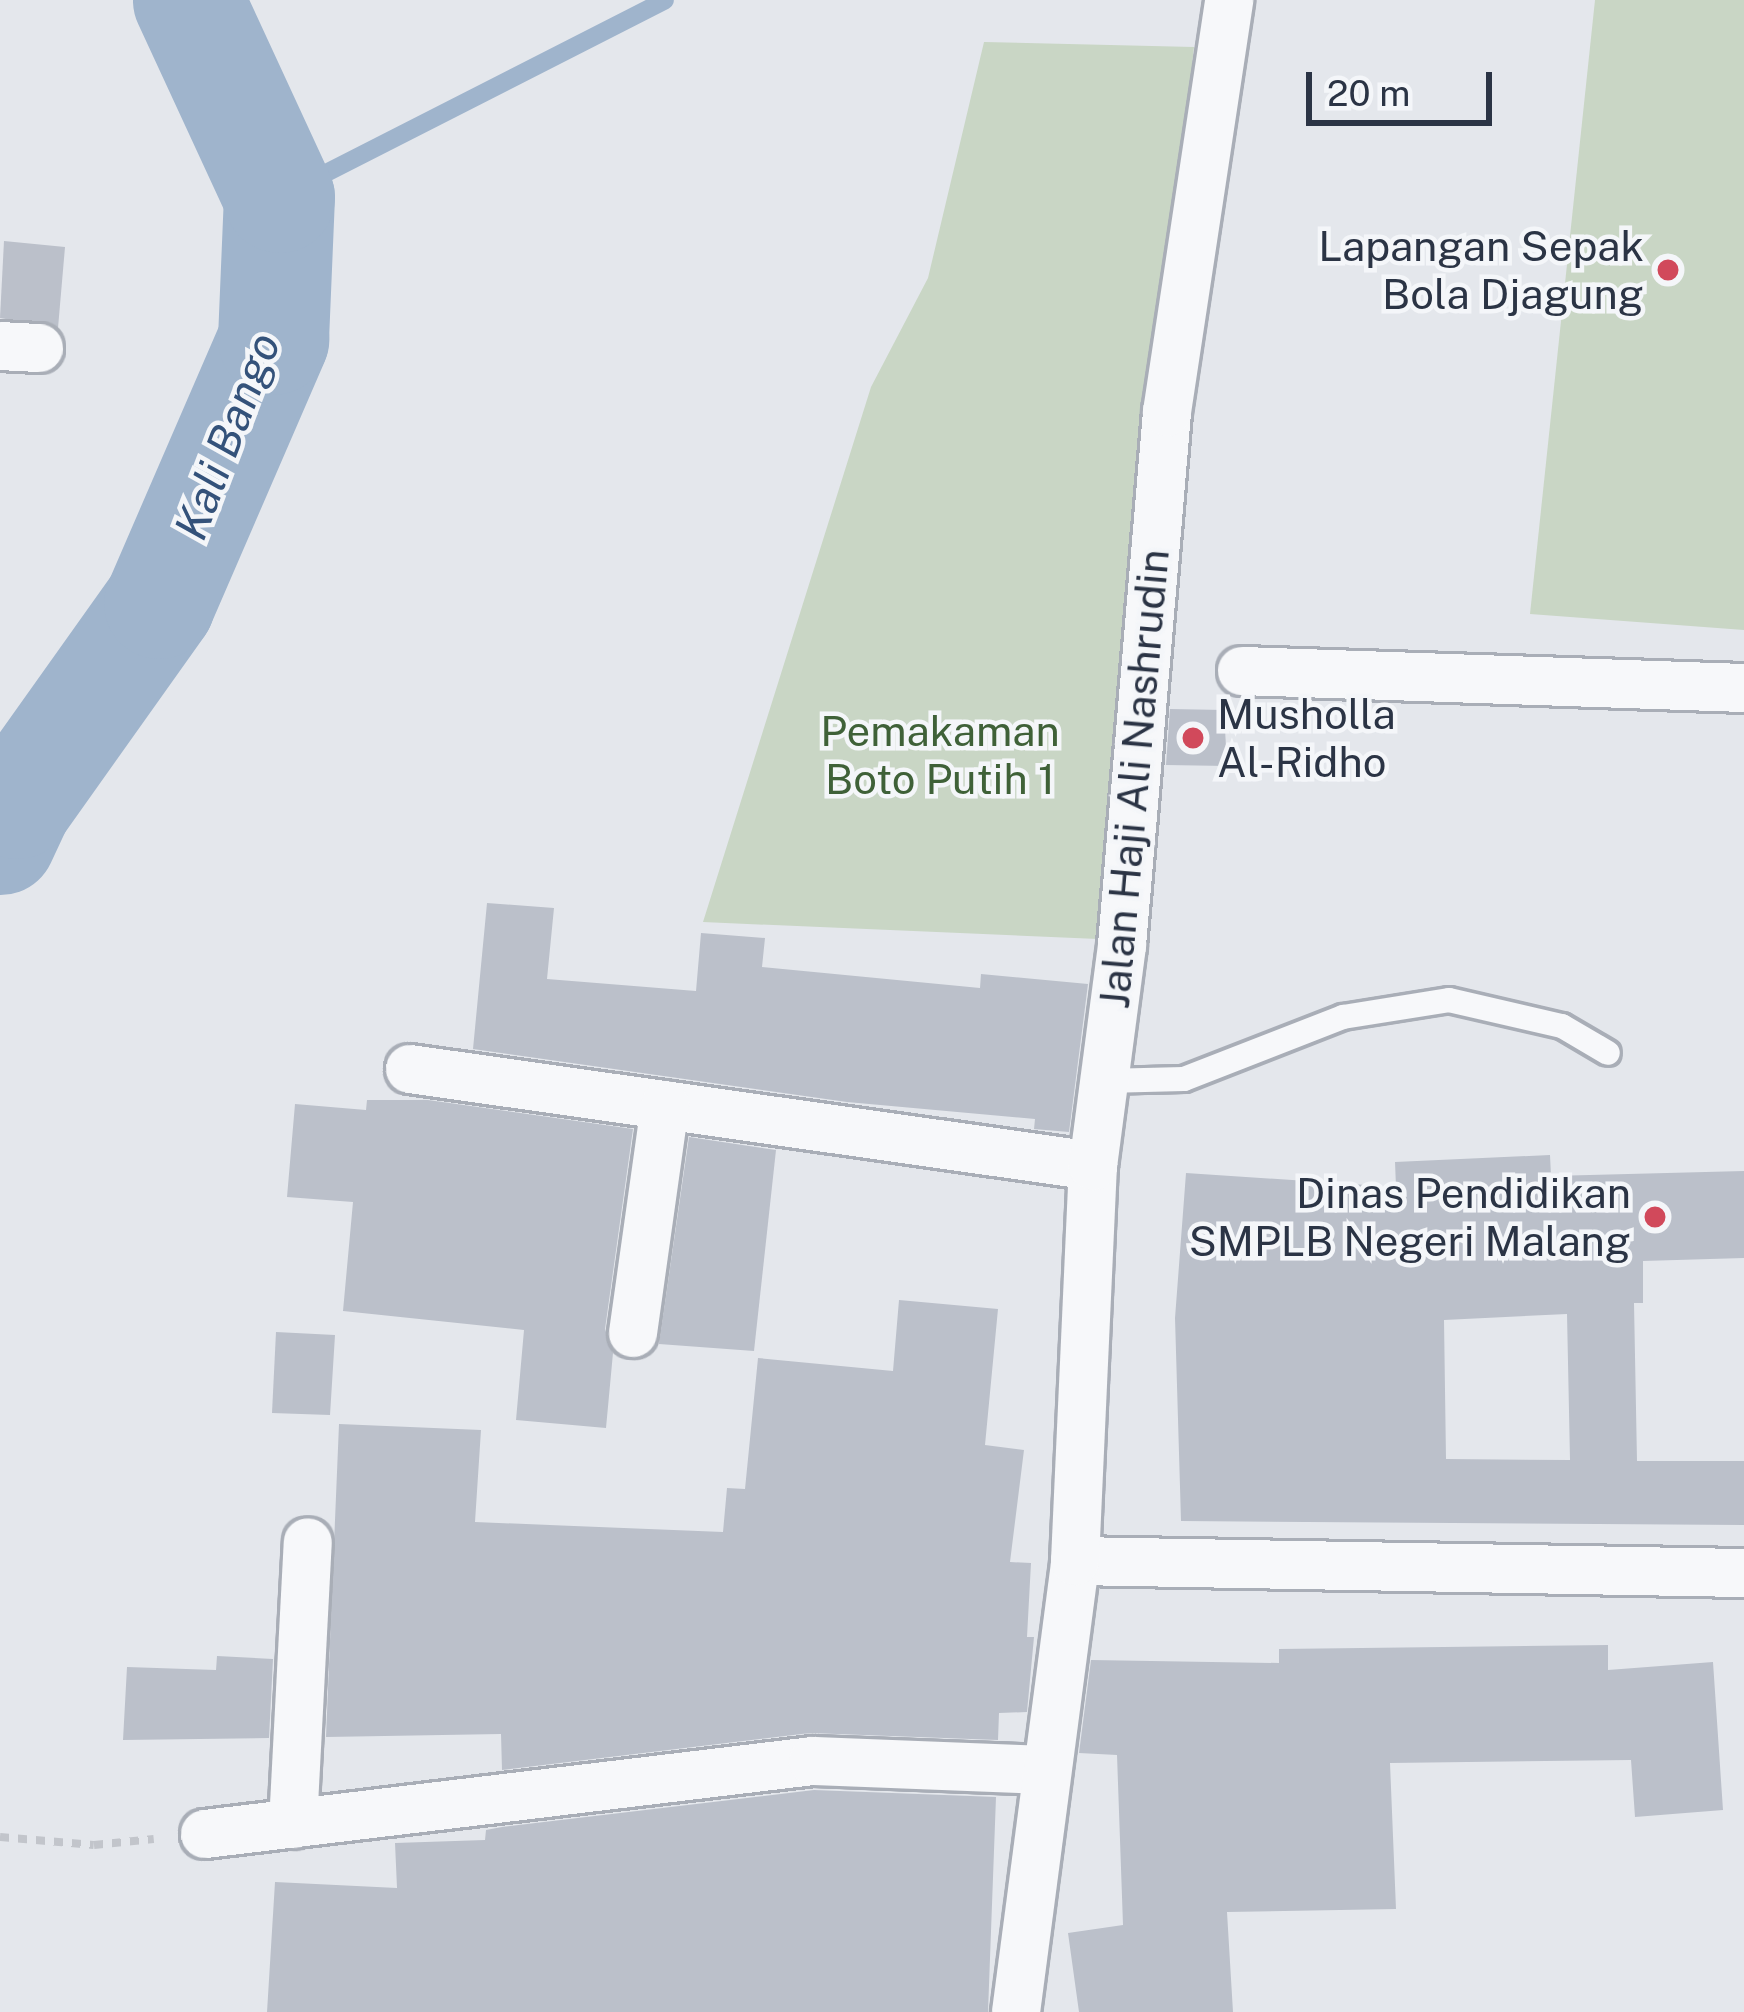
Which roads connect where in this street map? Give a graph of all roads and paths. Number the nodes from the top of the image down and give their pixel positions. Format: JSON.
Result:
{"nodes":[{"id":1,"x":1229,"y":0,"type":"edge"},
{"id":2,"x":1242,"y":671,"type":"dead end"},
{"id":3,"x":1744,"y":688,"type":"edge"},
{"id":4,"x":1608,"y":1053,"type":"dead end"},
{"id":5,"x":410,"y":1069,"type":"dead end"},
{"id":6,"x":1105,"y":1081,"type":"junction"},
{"id":7,"x":665,"y":1106,"type":"junction"},
{"id":8,"x":1093,"y":1166,"type":"junction"},
{"id":9,"x":633,"y":1333,"type":"dead end"},
{"id":10,"x":308,"y":1542,"type":"dead end"},
{"id":11,"x":1075,"y":1561,"type":"junction"},
{"id":12,"x":1744,"y":1574,"type":"edge"},
{"id":13,"x":1047,"y":1770,"type":"junction"},
{"id":14,"x":292,"y":1824,"type":"junction"},
{"id":15,"x":205,"y":1834,"type":"joint"},
{"id":16,"x":0,"y":1838,"type":"edge"},
{"id":17,"x":1016,"y":2012,"type":"edge"}],
"edges":[{"from":1,"to":6,"type":"street","name":"Jalan Haji Ali Nashrudin"},
{"from":2,"to":3,"type":"street"},
{"from":4,"to":6,"type":"lane"},
{"from":5,"to":7,"type":"street"},
{"from":6,"to":8,"type":"street","name":"Jalan Haji Ali Nashrudin"},
{"from":7,"to":8,"type":"street"},
{"from":7,"to":9,"type":"street"},
{"from":8,"to":11,"type":"street","name":"Jalan Haji Ali Nashrudin"},
{"from":10,"to":14,"type":"street"},
{"from":11,"to":12,"type":"street"},
{"from":11,"to":13,"type":"street","name":"Jalan Haji Ali Nashrudin"},
{"from":13,"to":14,"type":"street"},
{"from":13,"to":17,"type":"street","name":"Jalan Haji Ali Nashrudin"},
{"from":14,"to":15,"type":"street"},
{"from":15,"to":16,"type":"path"}]}
